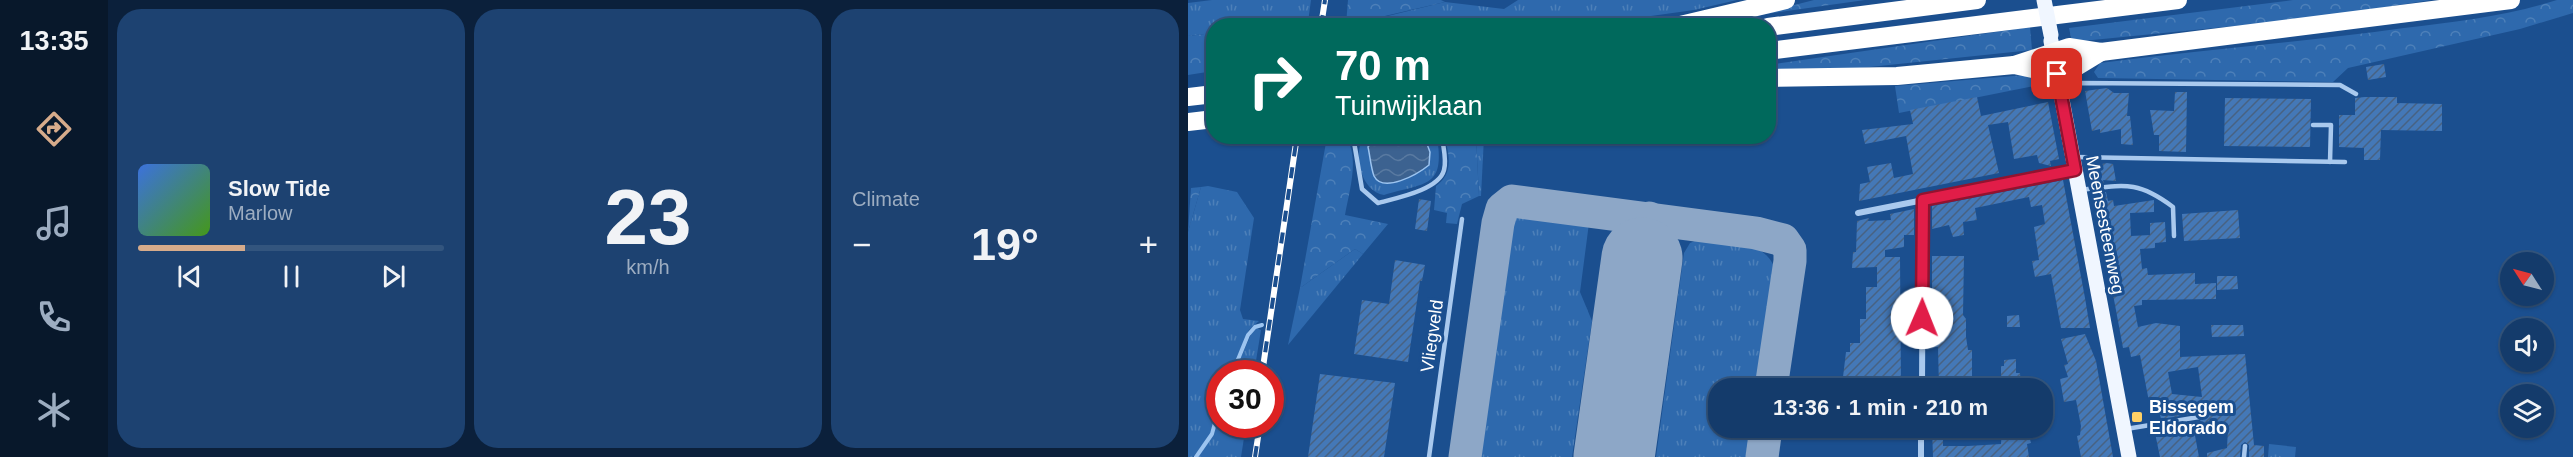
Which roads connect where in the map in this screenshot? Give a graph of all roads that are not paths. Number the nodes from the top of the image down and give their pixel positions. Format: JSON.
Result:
{"nodes":[{"id":1,"x":1785,"y":0,"type":"edge"},
{"id":2,"x":1977,"y":0,"type":"edge"},
{"id":3,"x":2044,"y":0,"type":"edge"},
{"id":4,"x":2178,"y":0,"type":"edge"},
{"id":5,"x":2511,"y":0,"type":"edge"},
{"id":6,"x":1710,"y":18,"type":"edge"},
{"id":7,"x":1776,"y":26,"type":"edge"},
{"id":8,"x":2052,"y":43,"type":"junction"},
{"id":9,"x":1776,"y":50,"type":"edge"},
{"id":10,"x":2101,"y":52,"type":"junction"},
{"id":11,"x":2014,"y":65,"type":"junction"},
{"id":12,"x":1776,"y":78,"type":"edge"},
{"id":13,"x":2058,"y":81,"type":"junction"},
{"id":14,"x":2356,"y":94,"type":"dead end"},
{"id":15,"x":1206,"y":95,"type":"edge"},
{"id":16,"x":1188,"y":97,"type":"edge"},
{"id":17,"x":1206,"y":120,"type":"edge"},
{"id":18,"x":1188,"y":122,"type":"edge"},
{"id":19,"x":2313,"y":125,"type":"dead end"},
{"id":20,"x":1354,"y":144,"type":"edge"},
{"id":21,"x":1443,"y":144,"type":"edge"},
{"id":22,"x":2330,"y":162,"type":"junction"},
{"id":23,"x":2345,"y":162,"type":"dead end"},
{"id":24,"x":2073,"y":164,"type":"junction"},
{"id":25,"x":2078,"y":190,"type":"junction"},
{"id":26,"x":1923,"y":200,"type":"junction"},
{"id":27,"x":1858,"y":213,"type":"dead end"},
{"id":28,"x":1462,"y":219,"type":"dead end"},
{"id":29,"x":2174,"y":236,"type":"dead end"},
{"id":30,"x":1922,"y":378,"type":"edge"},
{"id":31,"x":2199,"y":417,"type":"dead end"},
{"id":32,"x":2123,"y":430,"type":"junction"},
{"id":33,"x":1921,"y":438,"type":"edge"},
{"id":34,"x":2245,"y":446,"type":"dead end"},
{"id":35,"x":1429,"y":457,"type":"edge"},
{"id":36,"x":1921,"y":457,"type":"edge"},
{"id":37,"x":2128,"y":457,"type":"edge"},
{"id":38,"x":2244,"y":457,"type":"edge"}],
"edges":[{"from":1,"to":6,"type":"highway"},
{"from":2,"to":7,"type":"highway"},
{"from":3,"to":8,"type":"main road","name":"Meensesteenweg","bridge":true},
{"from":4,"to":9,"type":"highway"},
{"from":5,"to":10,"type":"highway"},
{"from":8,"to":10,"type":"highway"},
{"from":8,"to":11,"type":"highway"},
{"from":8,"to":13,"type":"main road","name":"Meensesteenweg"},
{"from":10,"to":13,"type":"highway"},
{"from":11,"to":12,"type":"highway"},
{"from":11,"to":13,"type":"highway"},
{"from":13,"to":14,"type":"lane"},
{"from":13,"to":24,"type":"main road","name":"Meensesteenweg"},
{"from":15,"to":16,"type":"highway"},
{"from":17,"to":18,"type":"highway"},
{"from":19,"to":22,"type":"lane"},
{"from":20,"to":21,"type":"lane"},
{"from":22,"to":23,"type":"lane"},
{"from":22,"to":24,"type":"lane"},
{"from":24,"to":25,"type":"main road","name":"Meensesteenweg"},
{"from":24,"to":26,"type":"street"},
{"from":25,"to":29,"type":"lane"},
{"from":25,"to":32,"type":"main road","name":"Meensesteenweg"},
{"from":26,"to":27,"type":"street"},
{"from":26,"to":30,"type":"street"},
{"from":28,"to":35,"type":"lane","name":"Vliegveld"},
{"from":31,"to":32,"type":"lane"},
{"from":32,"to":37,"type":"main road","name":"Meensesteenweg"},
{"from":33,"to":36,"type":"street"},
{"from":34,"to":38,"type":"lane"}]}
